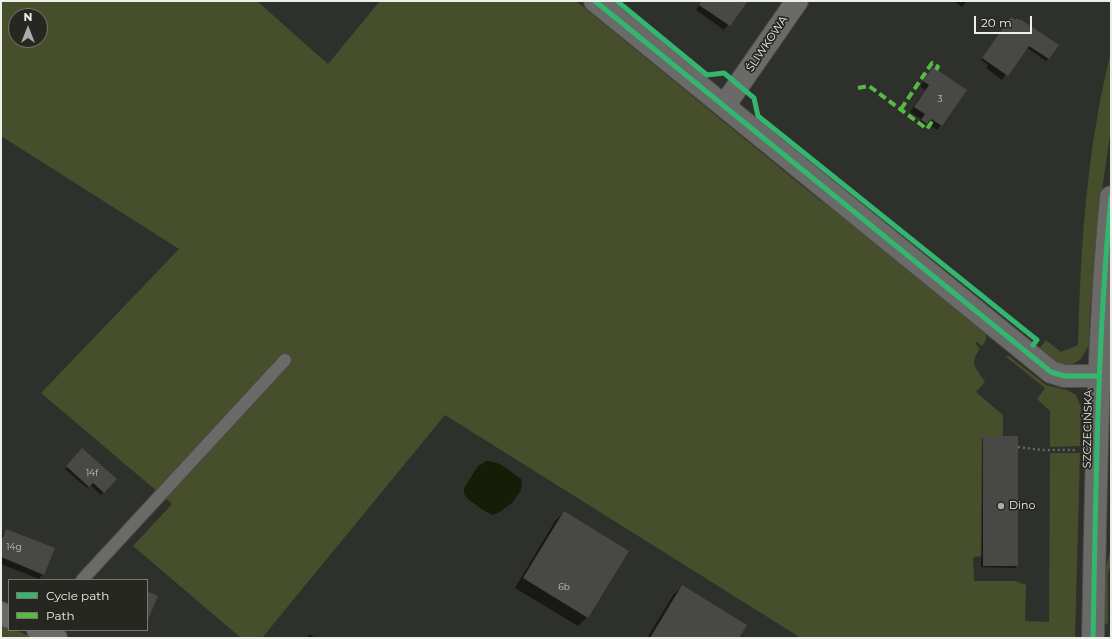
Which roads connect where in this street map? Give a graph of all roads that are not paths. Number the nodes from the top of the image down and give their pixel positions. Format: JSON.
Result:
{"nodes":[{"id":1,"x":595,"y":1,"type":"edge"},
{"id":2,"x":797,"y":1,"type":"edge"},
{"id":3,"x":724,"y":106,"type":"junction"},
{"id":4,"x":1111,"y":197,"type":"edge"},
{"id":5,"x":285,"y":360,"type":"dead end"},
{"id":6,"x":1103,"y":389,"type":"edge"},
{"id":7,"x":83,"y":579,"type":"edge"},
{"id":8,"x":1093,"y":638,"type":"edge"}],
"edges":[{"from":1,"to":3,"type":"street"},
{"from":2,"to":3,"type":"street","name":"ŚLIWKOWA"},
{"from":3,"to":6,"type":"street"},
{"from":4,"to":6,"type":"street","name":"SZCZECIŃSKA"},
{"from":5,"to":7,"type":"lane"},
{"from":6,"to":8,"type":"street","name":"SZCZECIŃSKA"}]}
